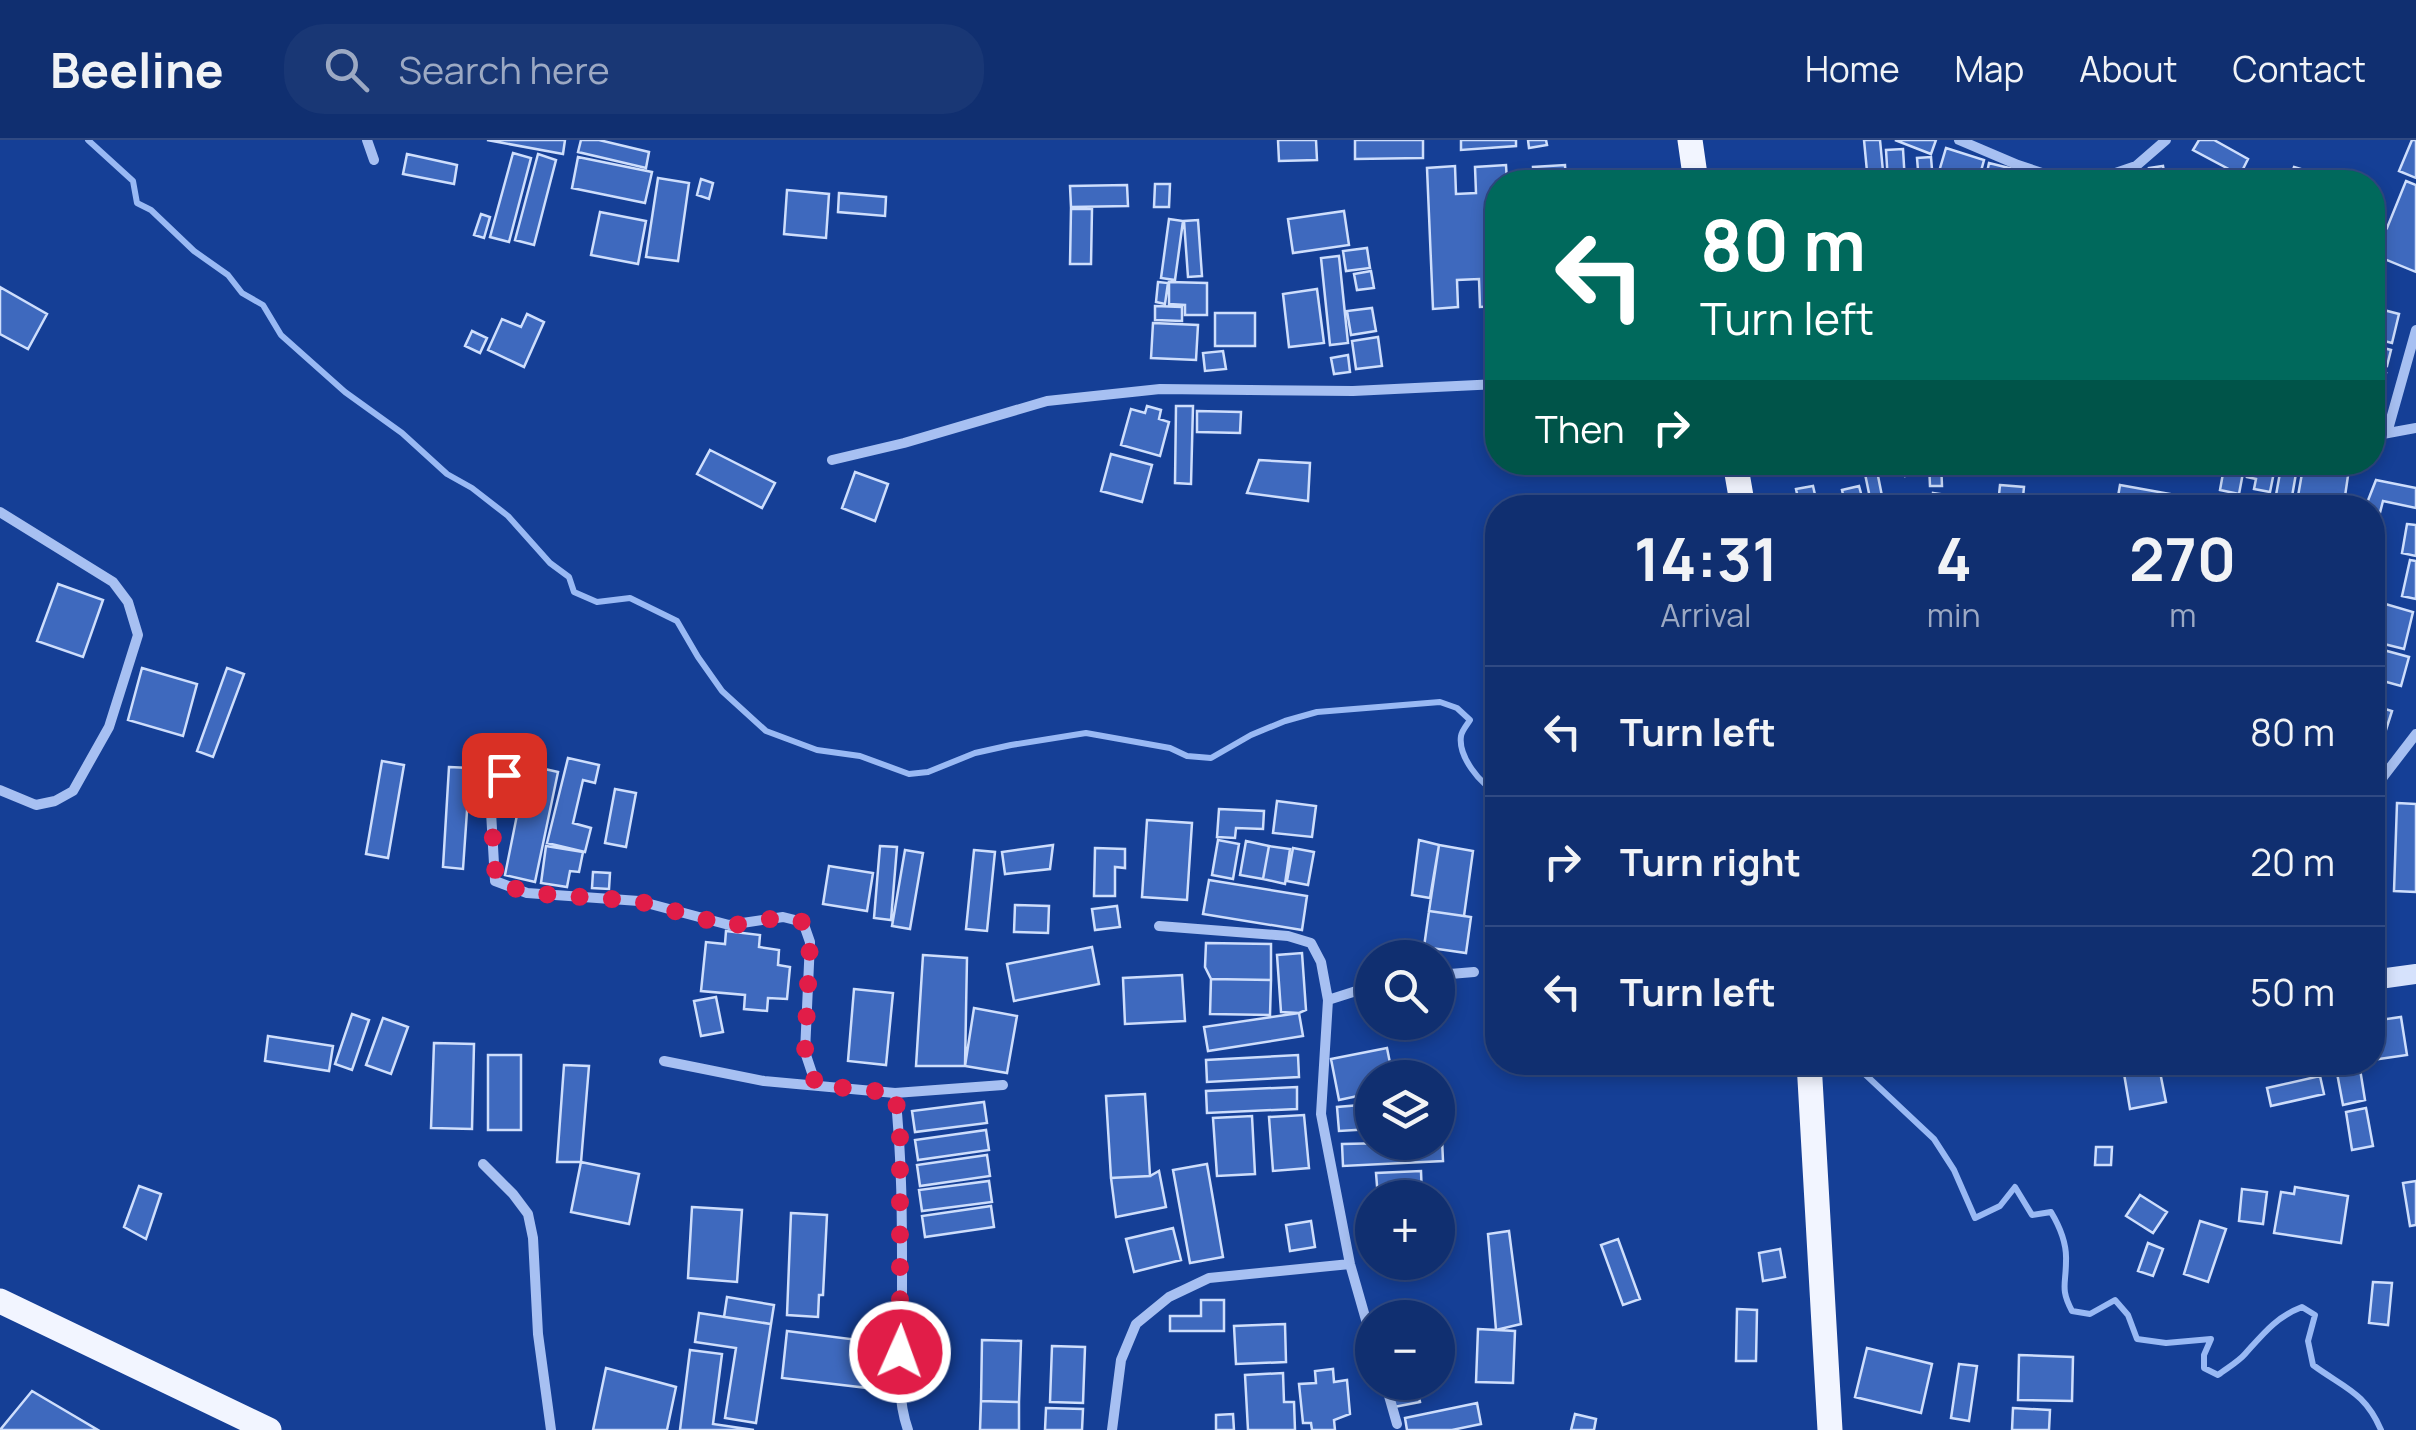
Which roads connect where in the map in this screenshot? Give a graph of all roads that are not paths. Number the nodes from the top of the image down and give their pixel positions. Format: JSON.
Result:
{"nodes":[{"id":1,"x":367,"y":140,"type":"edge"},
{"id":2,"x":1690,"y":140,"type":"edge"},
{"id":3,"x":1959,"y":140,"type":"edge"},
{"id":4,"x":2166,"y":140,"type":"edge"},
{"id":5,"x":374,"y":160,"type":"dead end"},
{"id":6,"x":1694,"y":170,"type":"edge"},
{"id":7,"x":2033,"y":170,"type":"edge"},
{"id":8,"x":2124,"y":170,"type":"edge"},
{"id":9,"x":2416,"y":330,"type":"edge"},
{"id":10,"x":1485,"y":385,"type":"edge"},
{"id":11,"x":2416,"y":428,"type":"edge"},
{"id":12,"x":2387,"y":433,"type":"joint"},
{"id":13,"x":832,"y":460,"type":"dead end"},
{"id":14,"x":0,"y":512,"type":"edge"},
{"id":15,"x":2416,"y":734,"type":"edge"},
{"id":16,"x":504,"y":775,"type":"dead end"},
{"id":17,"x":2385,"y":775,"type":"edge"},
{"id":18,"x":0,"y":790,"type":"edge"},
{"id":19,"x":1160,"y":926,"type":"dead end"},
{"id":20,"x":1474,"y":972,"type":"dead end"},
{"id":21,"x":1455,"y":974,"type":"edge"},
{"id":22,"x":2416,"y":974,"type":"edge"},
{"id":23,"x":2385,"y":978,"type":"edge"},
{"id":24,"x":1355,"y":991,"type":"edge"},
{"id":25,"x":1328,"y":1000,"type":"junction"},
{"id":26,"x":664,"y":1061,"type":"dead end"},
{"id":27,"x":1810,"y":1075,"type":"edge"},
{"id":28,"x":816,"y":1085,"type":"junction"},
{"id":29,"x":1003,"y":1085,"type":"dead end"},
{"id":30,"x":895,"y":1093,"type":"junction"},
{"id":31,"x":483,"y":1164,"type":"dead end"},
{"id":32,"x":1350,"y":1264,"type":"junction"},
{"id":33,"x":1360,"y":1300,"type":"edge"},
{"id":34,"x":1,"y":1302,"type":"edge"},
{"id":35,"x":1390,"y":1400,"type":"edge"},
{"id":36,"x":1397,"y":1424,"type":"dead end"},
{"id":37,"x":269,"y":1430,"type":"edge"},
{"id":38,"x":551,"y":1430,"type":"edge"},
{"id":39,"x":908,"y":1430,"type":"edge"},
{"id":40,"x":1112,"y":1430,"type":"edge"},
{"id":41,"x":1830,"y":1430,"type":"edge"}],
"edges":[{"from":1,"to":5,"type":"street"},
{"from":2,"to":6,"type":"main road"},
{"from":3,"to":7,"type":"street"},
{"from":4,"to":8,"type":"street"},
{"from":9,"to":12,"type":"street"},
{"from":10,"to":13,"type":"street"},
{"from":11,"to":12,"type":"street"},
{"from":14,"to":18,"type":"street"},
{"from":15,"to":17,"type":"street"},
{"from":16,"to":28,"type":"street"},
{"from":19,"to":25,"type":"street"},
{"from":20,"to":21,"type":"street"},
{"from":22,"to":23,"type":"street"},
{"from":24,"to":25,"type":"street"},
{"from":25,"to":32,"type":"street"},
{"from":26,"to":28,"type":"street"},
{"from":27,"to":41,"type":"main road"},
{"from":28,"to":30,"type":"street"},
{"from":29,"to":30,"type":"street"},
{"from":30,"to":39,"type":"street"},
{"from":31,"to":38,"type":"street"},
{"from":32,"to":33,"type":"street"},
{"from":32,"to":40,"type":"street"},
{"from":34,"to":37,"type":"main road"},
{"from":35,"to":36,"type":"street"}]}
